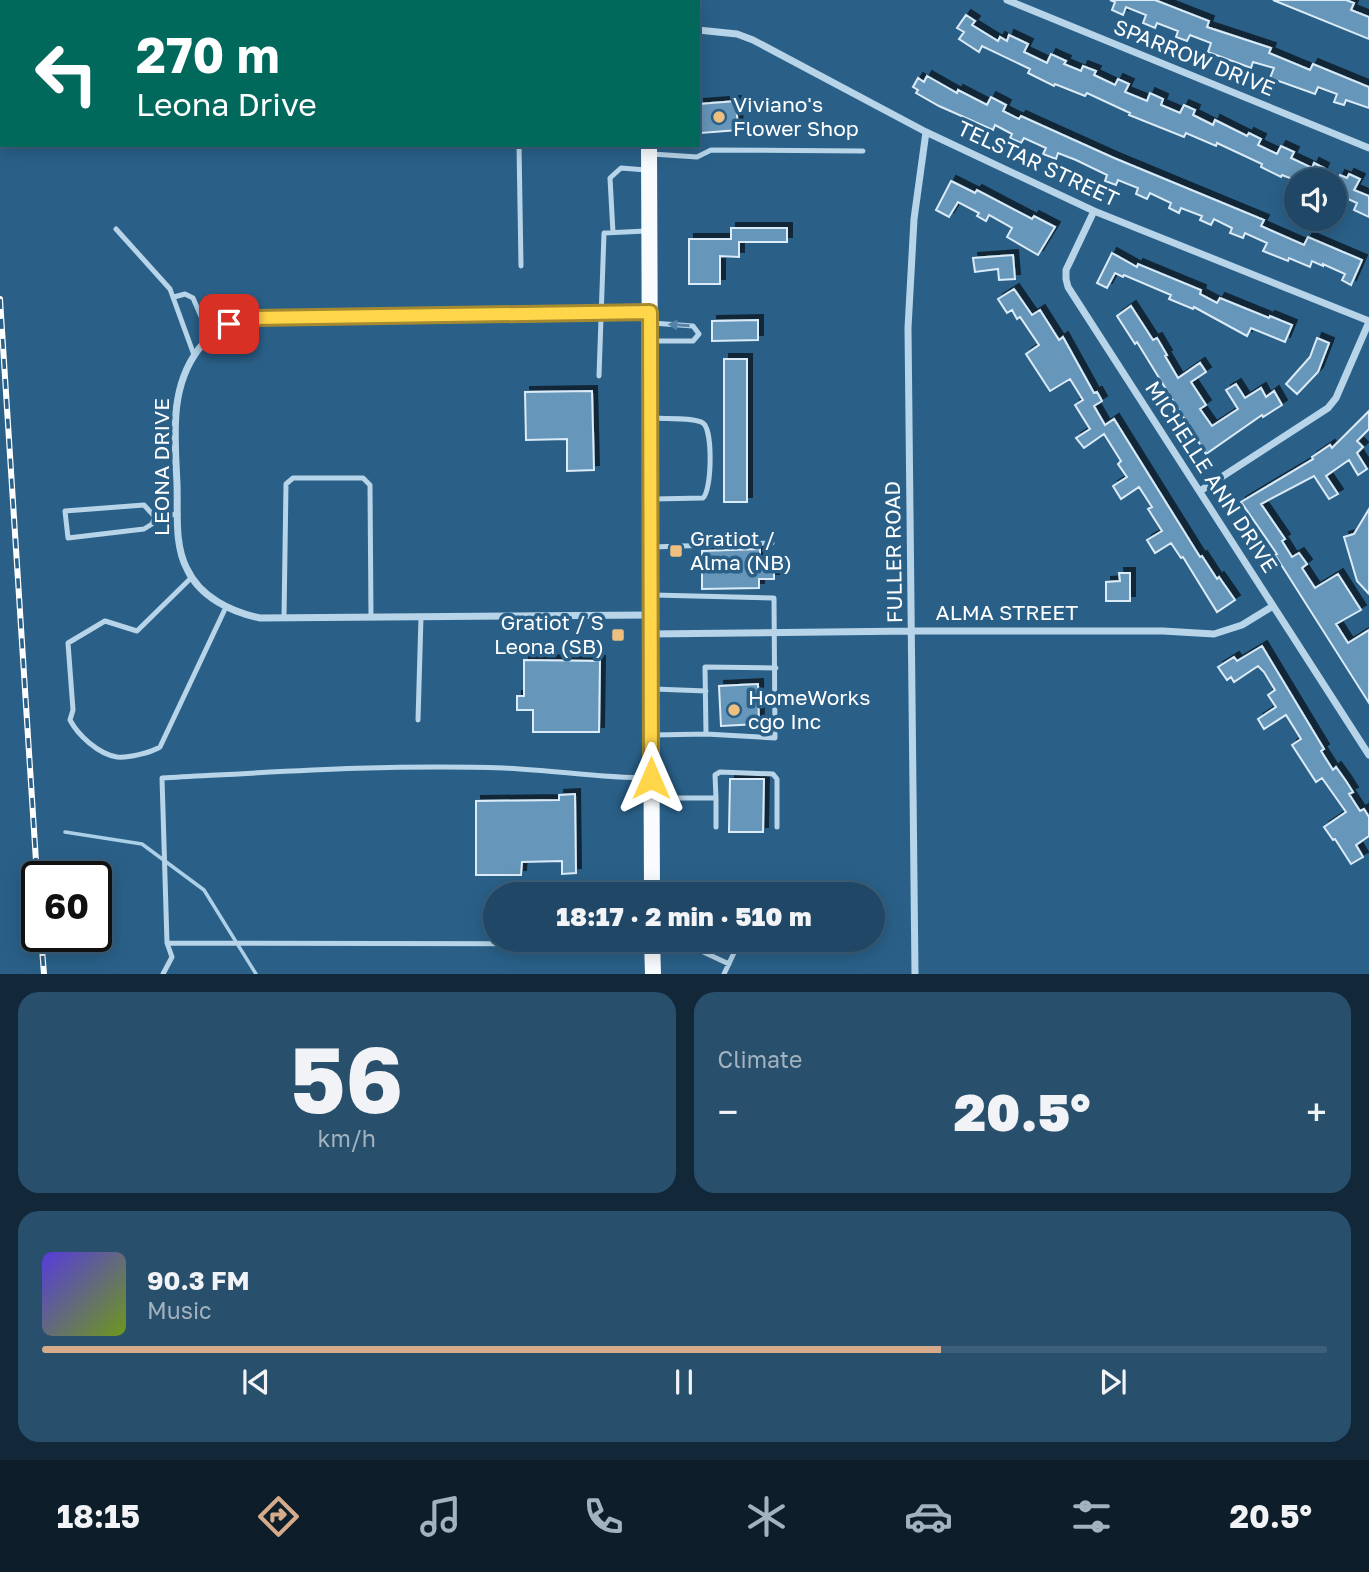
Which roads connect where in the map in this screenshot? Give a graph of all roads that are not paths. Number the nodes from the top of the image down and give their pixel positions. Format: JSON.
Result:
{"nodes":[{"id":1,"x":1007,"y":0,"type":"edge"},
{"id":2,"x":700,"y":30,"type":"edge"},
{"id":3,"x":926,"y":132,"type":"junction"},
{"id":4,"x":519,"y":147,"type":"edge"},
{"id":5,"x":1369,"y":148,"type":"edge"},
{"id":6,"x":863,"y":152,"type":"dead end"},
{"id":7,"x":649,"y":156,"type":"edge"},
{"id":8,"x":1094,"y":211,"type":"junction"},
{"id":9,"x":116,"y":229,"type":"dead end"},
{"id":10,"x":649,"y":231,"type":"junction"},
{"id":11,"x":613,"y":233,"type":"junction"},
{"id":12,"x":521,"y":266,"type":"dead end"},
{"id":13,"x":174,"y":297,"type":"junction"},
{"id":14,"x":602,"y":314,"type":"junction"},
{"id":15,"x":650,"y":318,"type":"junction"},
{"id":16,"x":1369,"y":321,"type":"edge"},
{"id":17,"x":209,"y":335,"type":"junction"},
{"id":18,"x":650,"y":341,"type":"junction"},
{"id":19,"x":194,"y":355,"type":"junction"},
{"id":20,"x":599,"y":376,"type":"dead end"},
{"id":21,"x":649,"y":418,"type":"junction"},
{"id":22,"x":1200,"y":491,"type":"junction"},
{"id":23,"x":649,"y":499,"type":"junction"},
{"id":24,"x":178,"y":514,"type":"junction"},
{"id":25,"x":155,"y":517,"type":"junction"},
{"id":26,"x":772,"y":543,"type":"dead end"},
{"id":27,"x":649,"y":547,"type":"junction"},
{"id":28,"x":192,"y":577,"type":"junction"},
{"id":29,"x":649,"y":595,"type":"junction"},
{"id":30,"x":1273,"y":606,"type":"junction"},
{"id":31,"x":226,"y":607,"type":"junction"},
{"id":32,"x":649,"y":615,"type":"junction"},
{"id":33,"x":371,"y":617,"type":"junction"},
{"id":34,"x":421,"y":617,"type":"junction"},
{"id":35,"x":284,"y":618,"type":"junction"},
{"id":36,"x":913,"y":631,"type":"junction"},
{"id":37,"x":774,"y":633,"type":"junction"},
{"id":38,"x":650,"y":634,"type":"junction"},
{"id":39,"x":776,"y":668,"type":"junction"},
{"id":40,"x":650,"y":689,"type":"junction"},
{"id":41,"x":706,"y":691,"type":"junction"},
{"id":42,"x":418,"y":720,"type":"dead end"},
{"id":43,"x":706,"y":734,"type":"junction"},
{"id":44,"x":651,"y":735,"type":"junction"},
{"id":45,"x":1369,"y":755,"type":"edge"},
{"id":46,"x":651,"y":778,"type":"junction"},
{"id":47,"x":651,"y":798,"type":"junction"},
{"id":48,"x":716,"y":798,"type":"junction"},
{"id":49,"x":716,"y":827,"type":"dead end"},
{"id":50,"x":777,"y":827,"type":"dead end"},
{"id":51,"x":652,"y":882,"type":"edge"},
{"id":52,"x":483,"y":942,"type":"edge"},
{"id":53,"x":167,"y":943,"type":"junction"},
{"id":54,"x":652,"y":952,"type":"edge"},
{"id":55,"x":703,"y":952,"type":"edge"},
{"id":56,"x":734,"y":952,"type":"edge"},
{"id":57,"x":729,"y":964,"type":"junction"},
{"id":58,"x":163,"y":974,"type":"edge"},
{"id":59,"x":653,"y":974,"type":"edge"},
{"id":60,"x":724,"y":974,"type":"edge"},
{"id":61,"x":915,"y":974,"type":"edge"}],
"edges":[{"from":1,"to":5,"type":"street","name":"SPARROW DRIVE"},
{"from":2,"to":3,"type":"street","name":"TELSTAR STREET"},
{"from":3,"to":8,"type":"street","name":"TELSTAR STREET"},
{"from":3,"to":36,"type":"street","name":"FULLER ROAD"},
{"from":4,"to":12,"type":"lane"},
{"from":6,"to":7,"type":"lane"},
{"from":7,"to":10,"type":"main road"},
{"from":7,"to":11,"type":"lane"},
{"from":8,"to":16,"type":"street","name":"TELSTAR STREET"},
{"from":8,"to":22,"type":"street","name":"MICHELLE ANN DRIVE"},
{"from":9,"to":13,"type":"lane"},
{"from":10,"to":11,"type":"lane"},
{"from":10,"to":15,"type":"main road"},
{"from":11,"to":14,"type":"lane"},
{"from":13,"to":17,"type":"lane"},
{"from":13,"to":19,"type":"lane"},
{"from":14,"to":15,"type":"street","name":"LEONA DRIVE"},
{"from":14,"to":17,"type":"street","name":"LEONA DRIVE"},
{"from":14,"to":20,"type":"lane"},
{"from":15,"to":18,"type":"main road"},
{"from":18,"to":15,"type":"lane","one_way":true},
{"from":16,"to":22,"type":"street"},
{"from":17,"to":19,"type":"street","name":"LEONA DRIVE"},
{"from":18,"to":21,"type":"main road"},
{"from":19,"to":24,"type":"street","name":"LEONA DRIVE"},
{"from":21,"to":23,"type":"main road"},
{"from":21,"to":23,"type":"lane"},
{"from":22,"to":30,"type":"street","name":"MICHELLE ANN DRIVE"},
{"from":23,"to":27,"type":"main road"},
{"from":24,"to":25,"type":"lane"},
{"from":24,"to":28,"type":"street","name":"LEONA DRIVE"},
{"from":25,"to":25,"type":"lane"},
{"from":26,"to":27,"type":"lane"},
{"from":27,"to":29,"type":"main road"},
{"from":28,"to":31,"type":"street","name":"LEONA DRIVE"},
{"from":28,"to":31,"type":"lane"},
{"from":29,"to":32,"type":"main road"},
{"from":29,"to":37,"type":"lane"},
{"from":30,"to":36,"type":"street","name":"ALMA STREET"},
{"from":30,"to":45,"type":"street","name":"MICHELLE ANN DRIVE"},
{"from":31,"to":35,"type":"street","name":"LEONA DRIVE"},
{"from":32,"to":34,"type":"street","name":"LEONA DRIVE"},
{"from":32,"to":38,"type":"main road"},
{"from":33,"to":34,"type":"street","name":"LEONA DRIVE"},
{"from":33,"to":35,"type":"street","name":"LEONA DRIVE"},
{"from":33,"to":35,"type":"lane"},
{"from":34,"to":42,"type":"lane"},
{"from":36,"to":37,"type":"street","name":"ALMA STREET"},
{"from":36,"to":61,"type":"street","name":"FULLER ROAD"},
{"from":37,"to":38,"type":"street","name":"ALMA STREET"},
{"from":37,"to":39,"type":"lane"},
{"from":38,"to":40,"type":"main road"},
{"from":39,"to":41,"type":"lane"},
{"from":39,"to":43,"type":"lane"},
{"from":40,"to":41,"type":"lane"},
{"from":40,"to":44,"type":"main road"},
{"from":41,"to":43,"type":"lane"},
{"from":43,"to":44,"type":"lane"},
{"from":44,"to":46,"type":"main road"},
{"from":46,"to":47,"type":"main road"},
{"from":46,"to":53,"type":"lane"},
{"from":47,"to":48,"type":"lane"},
{"from":47,"to":51,"type":"main road"},
{"from":48,"to":49,"type":"lane"},
{"from":48,"to":50,"type":"lane"},
{"from":52,"to":53,"type":"lane"},
{"from":53,"to":58,"type":"lane"},
{"from":54,"to":59,"type":"main road"},
{"from":55,"to":57,"type":"lane"},
{"from":56,"to":57,"type":"lane"},
{"from":57,"to":60,"type":"lane"}]}
